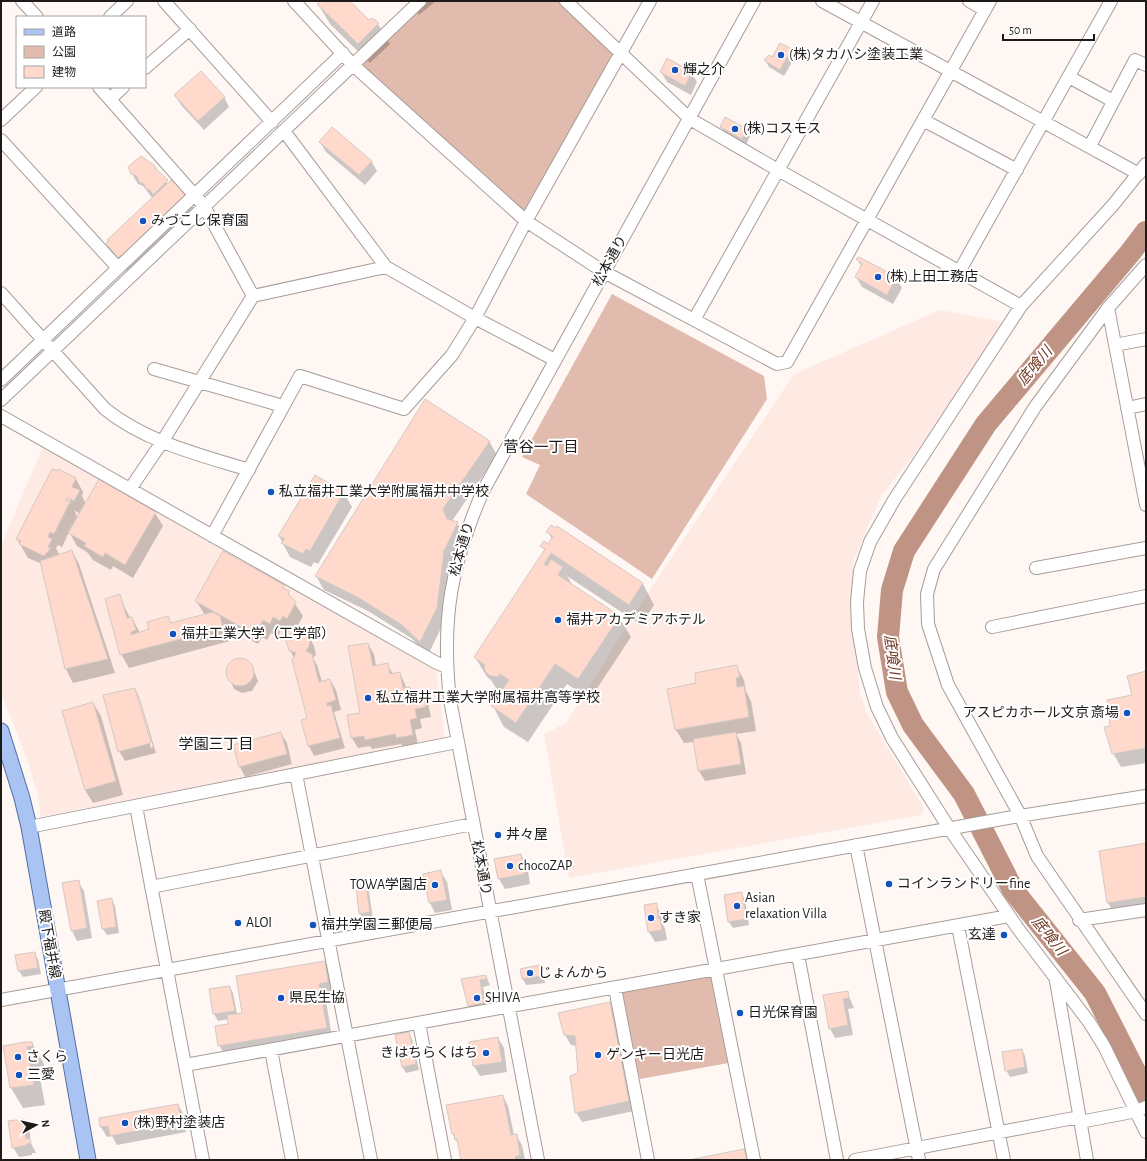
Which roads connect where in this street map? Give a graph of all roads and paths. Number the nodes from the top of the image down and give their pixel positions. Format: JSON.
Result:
{"nodes":[{"id":1,"x":22,"y":1,"type":"edge"},
{"id":2,"x":127,"y":1,"type":"edge"},
{"id":3,"x":164,"y":1,"type":"edge"},
{"id":4,"x":294,"y":1,"type":"edge"},
{"id":5,"x":420,"y":1,"type":"edge"},
{"id":6,"x":566,"y":1,"type":"edge"},
{"id":7,"x":650,"y":1,"type":"edge"},
{"id":8,"x":754,"y":1,"type":"edge"},
{"id":9,"x":822,"y":1,"type":"edge"},
{"id":10,"x":873,"y":1,"type":"edge"},
{"id":11,"x":969,"y":1,"type":"edge"},
{"id":12,"x":1111,"y":1,"type":"edge"},
{"id":13,"x":988,"y":5,"type":"edge"},
{"id":14,"x":36,"y":16,"type":"edge"},
{"id":15,"x":111,"y":16,"type":"edge"},
{"id":16,"x":861,"y":22,"type":"junction"},
{"id":17,"x":190,"y":30,"type":"junction"},
{"id":18,"x":343,"y":53,"type":"junction"},
{"id":19,"x":620,"y":54,"type":"junction"},
{"id":20,"x":353,"y":65,"type":"junction"},
{"id":21,"x":1146,"y":66,"type":"edge"},
{"id":22,"x":146,"y":67,"type":"edge"},
{"id":23,"x":951,"y":71,"type":"junction"},
{"id":24,"x":1069,"y":77,"type":"junction"},
{"id":25,"x":35,"y":88,"type":"edge"},
{"id":26,"x":101,"y":88,"type":"edge"},
{"id":27,"x":122,"y":88,"type":"edge"},
{"id":28,"x":110,"y":99,"type":"junction"},
{"id":29,"x":1113,"y":101,"type":"junction"},
{"id":30,"x":690,"y":119,"type":"junction"},
{"id":31,"x":1,"y":120,"type":"edge"},
{"id":32,"x":923,"y":120,"type":"junction"},
{"id":33,"x":1044,"y":121,"type":"junction"},
{"id":34,"x":272,"y":122,"type":"junction"},
{"id":35,"x":284,"y":131,"type":"junction"},
{"id":36,"x":1,"y":140,"type":"edge"},
{"id":37,"x":1090,"y":146,"type":"junction"},
{"id":38,"x":1143,"y":169,"type":"edge"},
{"id":39,"x":778,"y":170,"type":"junction"},
{"id":40,"x":1016,"y":170,"type":"junction"},
{"id":41,"x":195,"y":196,"type":"junction"},
{"id":42,"x":204,"y":206,"type":"junction"},
{"id":43,"x":526,"y":220,"type":"junction"},
{"id":44,"x":867,"y":220,"type":"junction"},
{"id":45,"x":1146,"y":265,"type":"edge"},
{"id":46,"x":386,"y":267,"type":"junction"},
{"id":47,"x":118,"y":268,"type":"junction"},
{"id":48,"x":604,"y":272,"type":"junction"},
{"id":49,"x":959,"y":272,"type":"junction"},
{"id":50,"x":1,"y":293,"type":"edge"},
{"id":51,"x":253,"y":296,"type":"junction"},
{"id":52,"x":1021,"y":306,"type":"junction"},
{"id":53,"x":1108,"y":308,"type":"junction"},
{"id":54,"x":475,"y":318,"type":"junction"},
{"id":55,"x":694,"y":320,"type":"junction"},
{"id":56,"x":1146,"y":339,"type":"edge"},
{"id":57,"x":44,"y":340,"type":"junction"},
{"id":58,"x":1115,"y":345,"type":"junction"},
{"id":59,"x":53,"y":350,"type":"junction"},
{"id":60,"x":555,"y":360,"type":"junction"},
{"id":61,"x":154,"y":369,"type":"dead end"},
{"id":62,"x":1,"y":380,"type":"edge"},
{"id":63,"x":200,"y":382,"type":"junction"},
{"id":64,"x":1,"y":400,"type":"edge"},
{"id":65,"x":1146,"y":404,"type":"edge"},
{"id":66,"x":283,"y":406,"type":"junction"},
{"id":67,"x":1127,"y":408,"type":"junction"},
{"id":68,"x":1,"y":416,"type":"edge"},
{"id":69,"x":162,"y":442,"type":"junction"},
{"id":70,"x":249,"y":470,"type":"junction"},
{"id":71,"x":1143,"y":474,"type":"edge"},
{"id":72,"x":130,"y":489,"type":"junction"},
{"id":73,"x":1146,"y":505,"type":"edge"},
{"id":74,"x":212,"y":536,"type":"junction"},
{"id":75,"x":1146,"y":548,"type":"edge"},
{"id":76,"x":1036,"y":568,"type":"dead end"},
{"id":77,"x":1146,"y":596,"type":"edge"},
{"id":78,"x":992,"y":627,"type":"dead end"},
{"id":79,"x":446,"y":667,"type":"junction"},
{"id":80,"x":2,"y":737,"type":"edge"},
{"id":81,"x":457,"y":742,"type":"junction"},
{"id":82,"x":296,"y":774,"type":"junction"},
{"id":83,"x":1146,"y":796,"type":"edge"},
{"id":84,"x":136,"y":806,"type":"junction"},
{"id":85,"x":1016,"y":816,"type":"junction"},
{"id":86,"x":473,"y":824,"type":"junction"},
{"id":87,"x":29,"y":827,"type":"junction"},
{"id":88,"x":954,"y":827,"type":"junction"},
{"id":89,"x":856,"y":845,"type":"junction"},
{"id":90,"x":313,"y":856,"type":"junction"},
{"id":91,"x":697,"y":874,"type":"junction"},
{"id":92,"x":151,"y":887,"type":"junction"},
{"id":93,"x":1146,"y":910,"type":"edge"},
{"id":94,"x":489,"y":912,"type":"junction"},
{"id":95,"x":1010,"y":916,"type":"junction"},
{"id":96,"x":1079,"y":920,"type":"junction"},
{"id":97,"x":958,"y":926,"type":"junction"},
{"id":98,"x":329,"y":940,"type":"junction"},
{"id":99,"x":875,"y":940,"type":"junction"},
{"id":100,"x":798,"y":955,"type":"junction"},
{"id":101,"x":166,"y":970,"type":"junction"},
{"id":102,"x":716,"y":970,"type":"junction"},
{"id":103,"x":1055,"y":978,"type":"junction"},
{"id":104,"x":615,"y":988,"type":"junction"},
{"id":105,"x":57,"y":990,"type":"junction"},
{"id":106,"x":1,"y":1000,"type":"edge"},
{"id":107,"x":508,"y":1008,"type":"junction"},
{"id":108,"x":1146,"y":1014,"type":"edge"},
{"id":109,"x":419,"y":1023,"type":"junction"},
{"id":110,"x":347,"y":1036,"type":"junction"},
{"id":111,"x":271,"y":1050,"type":"junction"},
{"id":112,"x":185,"y":1065,"type":"junction"},
{"id":113,"x":1142,"y":1109,"type":"edge"},
{"id":114,"x":1079,"y":1120,"type":"junction"},
{"id":115,"x":1146,"y":1132,"type":"edge"},
{"id":116,"x":999,"y":1133,"type":"junction"},
{"id":117,"x":917,"y":1154,"type":"edge"},
{"id":118,"x":88,"y":1160,"type":"edge"},
{"id":119,"x":203,"y":1160,"type":"edge"},
{"id":120,"x":292,"y":1160,"type":"edge"},
{"id":121,"x":371,"y":1160,"type":"edge"},
{"id":122,"x":445,"y":1160,"type":"edge"},
{"id":123,"x":538,"y":1160,"type":"edge"},
{"id":124,"x":648,"y":1160,"type":"edge"},
{"id":125,"x":754,"y":1160,"type":"edge"},
{"id":126,"x":837,"y":1160,"type":"edge"},
{"id":127,"x":855,"y":1160,"type":"edge"},
{"id":128,"x":1004,"y":1160,"type":"edge"},
{"id":129,"x":1087,"y":1160,"type":"edge"}],
"edges":[{"from":1,"to":14,"type":"street"},
{"from":2,"to":15,"type":"street"},
{"from":3,"to":17,"type":"street"},
{"from":4,"to":18,"type":"street"},
{"from":5,"to":20,"type":"street"},
{"from":6,"to":19,"type":"street"},
{"from":7,"to":19,"type":"street"},
{"from":8,"to":30,"type":"street","name":"松本通り"},
{"from":9,"to":16,"type":"street"},
{"from":10,"to":16,"type":"street"},
{"from":11,"to":13,"type":"street"},
{"from":12,"to":24,"type":"street"},
{"from":13,"to":23,"type":"street"},
{"from":16,"to":23,"type":"street"},
{"from":16,"to":39,"type":"street"},
{"from":17,"to":22,"type":"street"},
{"from":17,"to":34,"type":"street"},
{"from":18,"to":20,"type":"street"},
{"from":18,"to":34,"type":"street"},
{"from":19,"to":30,"type":"street"},
{"from":19,"to":43,"type":"street"},
{"from":20,"to":35,"type":"street"},
{"from":20,"to":43,"type":"street"},
{"from":21,"to":29,"type":"street"},
{"from":23,"to":32,"type":"street"},
{"from":23,"to":33,"type":"street"},
{"from":24,"to":29,"type":"street"},
{"from":24,"to":33,"type":"street"},
{"from":25,"to":31,"type":"street"},
{"from":26,"to":28,"type":"street"},
{"from":27,"to":28,"type":"street"},
{"from":28,"to":41,"type":"street"},
{"from":29,"to":37,"type":"street"},
{"from":30,"to":39,"type":"street"},
{"from":30,"to":48,"type":"street","name":"松本通り"},
{"from":32,"to":40,"type":"street"},
{"from":32,"to":44,"type":"street"},
{"from":33,"to":37,"type":"street"},
{"from":33,"to":40,"type":"street"},
{"from":34,"to":41,"type":"street"},
{"from":35,"to":42,"type":"street"},
{"from":35,"to":46,"type":"street"},
{"from":36,"to":47,"type":"street"},
{"from":37,"to":38,"type":"street"},
{"from":38,"to":52,"type":"street"},
{"from":39,"to":44,"type":"street"},
{"from":39,"to":55,"type":"street"},
{"from":40,"to":49,"type":"street"},
{"from":41,"to":42,"type":"street"},
{"from":41,"to":47,"type":"street"},
{"from":42,"to":51,"type":"street"},
{"from":42,"to":59,"type":"street"},
{"from":43,"to":48,"type":"street"},
{"from":43,"to":54,"type":"street"},
{"from":44,"to":49,"type":"street"},
{"from":44,"to":55,"type":"street"},
{"from":45,"to":53,"type":"street"},
{"from":46,"to":51,"type":"street"},
{"from":46,"to":54,"type":"street"},
{"from":47,"to":57,"type":"street"},
{"from":48,"to":55,"type":"street"},
{"from":48,"to":60,"type":"street","name":"松本通り"},
{"from":49,"to":52,"type":"street"},
{"from":50,"to":57,"type":"street"},
{"from":51,"to":63,"type":"street"},
{"from":52,"to":88,"type":"street"},
{"from":53,"to":58,"type":"street"},
{"from":53,"to":85,"type":"street"},
{"from":54,"to":60,"type":"street"},
{"from":54,"to":66,"type":"street"},
{"from":56,"to":58,"type":"street"},
{"from":57,"to":59,"type":"street"},
{"from":57,"to":62,"type":"street"},
{"from":58,"to":67,"type":"street"},
{"from":59,"to":64,"type":"street"},
{"from":59,"to":69,"type":"street"},
{"from":60,"to":79,"type":"street","name":"松本通り"},
{"from":61,"to":63,"type":"street"},
{"from":63,"to":66,"type":"street"},
{"from":63,"to":69,"type":"street"},
{"from":65,"to":67,"type":"street"},
{"from":66,"to":70,"type":"street"},
{"from":67,"to":71,"type":"street"},
{"from":68,"to":72,"type":"street"},
{"from":69,"to":70,"type":"street"},
{"from":69,"to":72,"type":"street"},
{"from":70,"to":74,"type":"street"},
{"from":71,"to":73,"type":"street"},
{"from":72,"to":74,"type":"street"},
{"from":74,"to":79,"type":"street"},
{"from":75,"to":76,"type":"street"},
{"from":77,"to":78,"type":"street"},
{"from":79,"to":81,"type":"street","name":"松本通り"},
{"from":80,"to":87,"type":"main road","name":"殿下福井線"},
{"from":81,"to":82,"type":"street"},
{"from":81,"to":86,"type":"street","name":"松本通り"},
{"from":82,"to":84,"type":"street"},
{"from":82,"to":90,"type":"street"},
{"from":83,"to":85,"type":"street"},
{"from":84,"to":87,"type":"street"},
{"from":84,"to":92,"type":"street"},
{"from":85,"to":88,"type":"street"},
{"from":85,"to":96,"type":"street"},
{"from":86,"to":90,"type":"street"},
{"from":86,"to":94,"type":"street","name":"松本通り"},
{"from":87,"to":105,"type":"main road","name":"殿下福井線"},
{"from":88,"to":89,"type":"street"},
{"from":88,"to":95,"type":"street"},
{"from":89,"to":91,"type":"street"},
{"from":89,"to":99,"type":"street"},
{"from":90,"to":92,"type":"street"},
{"from":90,"to":98,"type":"street"},
{"from":91,"to":94,"type":"street"},
{"from":91,"to":102,"type":"street"},
{"from":92,"to":101,"type":"street"},
{"from":93,"to":96,"type":"street"},
{"from":94,"to":98,"type":"street"},
{"from":94,"to":107,"type":"street","name":"松本通り"},
{"from":95,"to":97,"type":"street"},
{"from":95,"to":103,"type":"street"},
{"from":96,"to":108,"type":"street"},
{"from":97,"to":99,"type":"street"},
{"from":97,"to":116,"type":"street"},
{"from":98,"to":101,"type":"street"},
{"from":98,"to":110,"type":"street"},
{"from":99,"to":100,"type":"street"},
{"from":99,"to":117,"type":"street"},
{"from":100,"to":102,"type":"street"},
{"from":100,"to":126,"type":"street"},
{"from":101,"to":105,"type":"street"},
{"from":101,"to":112,"type":"street"},
{"from":102,"to":104,"type":"street"},
{"from":102,"to":125,"type":"street"},
{"from":103,"to":113,"type":"street"},
{"from":103,"to":114,"type":"street"},
{"from":104,"to":107,"type":"street"},
{"from":104,"to":124,"type":"street"},
{"from":105,"to":106,"type":"street"},
{"from":105,"to":118,"type":"main road","name":"殿下福井線"},
{"from":107,"to":109,"type":"street"},
{"from":107,"to":123,"type":"street","name":"松本通り"},
{"from":109,"to":110,"type":"street"},
{"from":109,"to":122,"type":"street"},
{"from":110,"to":111,"type":"street"},
{"from":110,"to":121,"type":"street"},
{"from":111,"to":112,"type":"street"},
{"from":111,"to":120,"type":"street"},
{"from":112,"to":119,"type":"street"},
{"from":113,"to":114,"type":"street"},
{"from":113,"to":115,"type":"street"},
{"from":114,"to":116,"type":"street"},
{"from":114,"to":129,"type":"street"},
{"from":116,"to":117,"type":"street"},
{"from":116,"to":128,"type":"street"},
{"from":117,"to":127,"type":"street"}]}
